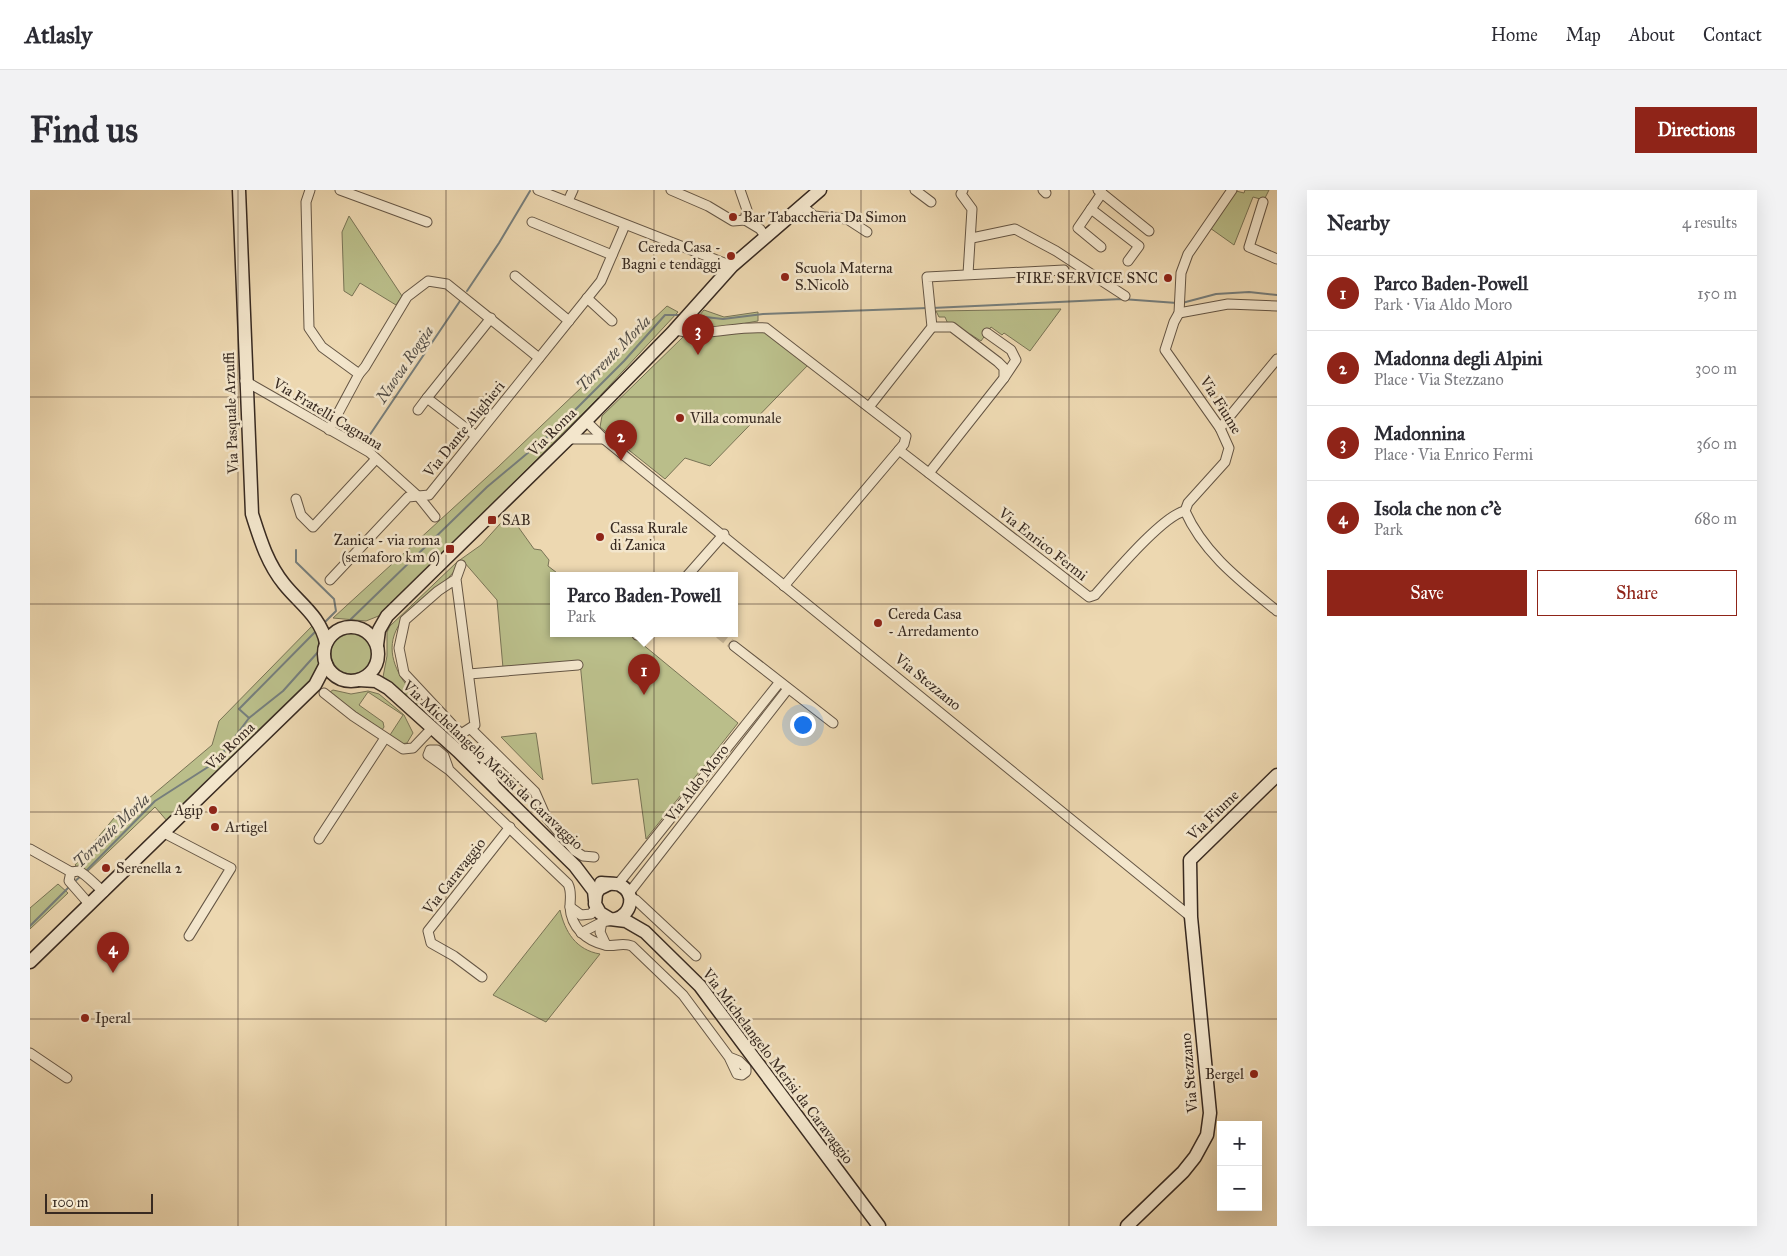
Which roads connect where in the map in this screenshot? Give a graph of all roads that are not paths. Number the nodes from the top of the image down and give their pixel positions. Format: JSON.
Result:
{"nodes":[{"id":1,"x":239,"y":190,"type":"edge"},
{"id":2,"x":310,"y":190,"type":"edge"},
{"id":3,"x":340,"y":190,"type":"edge"},
{"id":4,"x":538,"y":190,"type":"edge"},
{"id":5,"x":573,"y":190,"type":"edge"},
{"id":6,"x":671,"y":190,"type":"edge"},
{"id":7,"x":740,"y":190,"type":"edge"},
{"id":8,"x":820,"y":190,"type":"edge"},
{"id":9,"x":915,"y":190,"type":"edge"},
{"id":10,"x":963,"y":190,"type":"edge"},
{"id":11,"x":1230,"y":191,"type":"edge"},
{"id":12,"x":1100,"y":192,"type":"edge"},
{"id":13,"x":568,"y":201,"type":"junction"},
{"id":14,"x":931,"y":202,"type":"dead end"},
{"id":15,"x":1263,"y":202,"type":"dead end"},
{"id":16,"x":802,"y":205,"type":"junction"},
{"id":17,"x":1091,"y":210,"type":"junction"},
{"id":18,"x":745,"y":220,"type":"junction"},
{"id":19,"x":427,"y":222,"type":"dead end"},
{"id":20,"x":532,"y":222,"type":"dead end"},
{"id":21,"x":625,"y":225,"type":"junction"},
{"id":22,"x":1149,"y":230,"type":"dead end"},
{"id":23,"x":867,"y":232,"type":"dead end"},
{"id":24,"x":765,"y":236,"type":"junction"},
{"id":25,"x":972,"y":238,"type":"junction"},
{"id":26,"x":1101,"y":247,"type":"dead end"},
{"id":27,"x":612,"y":255,"type":"junction"},
{"id":28,"x":1277,"y":259,"type":"edge"},
{"id":29,"x":1128,"y":261,"type":"dead end"},
{"id":30,"x":732,"y":266,"type":"junction"},
{"id":31,"x":1064,"y":270,"type":"dead end"},
{"id":32,"x":968,"y":274,"type":"junction"},
{"id":33,"x":515,"y":276,"type":"dead end"},
{"id":34,"x":1125,"y":296,"type":"dead end"},
{"id":35,"x":587,"y":298,"type":"junction"},
{"id":36,"x":1277,"y":306,"type":"edge"},
{"id":37,"x":1179,"y":311,"type":"junction"},
{"id":38,"x":490,"y":318,"type":"junction"},
{"id":39,"x":612,"y":321,"type":"dead end"},
{"id":40,"x":569,"y":322,"type":"junction"},
{"id":41,"x":678,"y":326,"type":"junction"},
{"id":42,"x":932,"y":327,"type":"junction"},
{"id":43,"x":988,"y":333,"type":"dead end"},
{"id":44,"x":539,"y":358,"type":"junction"},
{"id":45,"x":1277,"y":359,"type":"edge"},
{"id":46,"x":359,"y":374,"type":"junction"},
{"id":47,"x":1004,"y":378,"type":"junction"},
{"id":48,"x":245,"y":381,"type":"junction"},
{"id":49,"x":427,"y":398,"type":"junction"},
{"id":50,"x":869,"y":407,"type":"junction"},
{"id":51,"x":418,"y":410,"type":"dead end"},
{"id":52,"x":586,"y":421,"type":"junction"},
{"id":53,"x":1220,"y":428,"type":"junction"},
{"id":54,"x":329,"y":430,"type":"junction"},
{"id":55,"x":476,"y":436,"type":"junction"},
{"id":56,"x":604,"y":438,"type":"junction"},
{"id":57,"x":568,"y":439,"type":"junction"},
{"id":58,"x":899,"y":450,"type":"junction"},
{"id":59,"x":376,"y":459,"type":"junction"},
{"id":60,"x":929,"y":473,"type":"junction"},
{"id":61,"x":419,"y":497,"type":"junction"},
{"id":62,"x":296,"y":499,"type":"dead end"},
{"id":63,"x":1185,"y":511,"type":"junction"},
{"id":64,"x":435,"y":518,"type":"dead end"},
{"id":65,"x":724,"y":534,"type":"junction"},
{"id":66,"x":461,"y":566,"type":"dead end"},
{"id":67,"x":691,"y":572,"type":"edge"},
{"id":68,"x":456,"y":579,"type":"junction"},
{"id":69,"x":330,"y":580,"type":"dead end"},
{"id":70,"x":784,"y":586,"type":"junction"},
{"id":71,"x":1277,"y":611,"type":"edge"},
{"id":72,"x":313,"y":616,"type":"junction"},
{"id":73,"x":387,"y":616,"type":"junction"},
{"id":74,"x":341,"y":628,"type":"junction"},
{"id":75,"x":363,"y":629,"type":"junction"},
{"id":76,"x":326,"y":643,"type":"junction"},
{"id":77,"x":377,"y":645,"type":"junction"},
{"id":78,"x":734,"y":646,"type":"tunnel mouth"},
{"id":79,"x":326,"y":664,"type":"junction"},
{"id":80,"x":578,"y":665,"type":"dead end"},
{"id":81,"x":376,"y":666,"type":"junction"},
{"id":82,"x":469,"y":674,"type":"junction"},
{"id":83,"x":339,"y":679,"type":"junction"},
{"id":84,"x":360,"y":680,"type":"junction"},
{"id":85,"x":779,"y":683,"type":"junction"},
{"id":86,"x":388,"y":688,"type":"junction"},
{"id":87,"x":320,"y":689,"type":"junction"},
{"id":88,"x":788,"y":690,"type":"junction"},
{"id":89,"x":833,"y":723,"type":"dead end"},
{"id":90,"x":432,"y":728,"type":"junction"},
{"id":91,"x":470,"y":729,"type":"junction"},
{"id":92,"x":385,"y":738,"type":"junction"},
{"id":93,"x":492,"y":750,"type":"junction"},
{"id":94,"x":458,"y":752,"type":"junction"},
{"id":95,"x":449,"y":770,"type":"dead end"},
{"id":96,"x":1277,"y":775,"type":"edge"},
{"id":97,"x":498,"y":792,"type":"junction"},
{"id":98,"x":510,"y":827,"type":"junction"},
{"id":99,"x":166,"y":832,"type":"junction"},
{"id":100,"x":319,"y":839,"type":"dead end"},
{"id":101,"x":30,"y":849,"type":"edge"},
{"id":102,"x":594,"y":857,"type":"dead end"},
{"id":103,"x":575,"y":866,"type":"junction"},
{"id":104,"x":76,"y":877,"type":"junction"},
{"id":105,"x":613,"y":884,"type":"junction"},
{"id":106,"x":104,"y":892,"type":"junction"},
{"id":107,"x":629,"y":899,"type":"junction"},
{"id":108,"x":90,"y":904,"type":"junction"},
{"id":109,"x":595,"y":906,"type":"junction"},
{"id":110,"x":570,"y":907,"type":"junction"},
{"id":111,"x":1191,"y":917,"type":"junction"},
{"id":112,"x":616,"y":919,"type":"junction"},
{"id":113,"x":602,"y":922,"type":"junction"},
{"id":114,"x":645,"y":932,"type":"junction"},
{"id":115,"x":581,"y":933,"type":"junction"},
{"id":116,"x":189,"y":936,"type":"dead end"},
{"id":117,"x":606,"y":946,"type":"junction"},
{"id":118,"x":696,"y":956,"type":"dead end"},
{"id":119,"x":30,"y":962,"type":"edge"},
{"id":120,"x":482,"y":977,"type":"dead end"},
{"id":121,"x":30,"y":1053,"type":"edge"},
{"id":122,"x":729,"y":1057,"type":"dead end"},
{"id":123,"x":67,"y":1078,"type":"dead end"},
{"id":124,"x":879,"y":1226,"type":"edge"},
{"id":125,"x":1127,"y":1226,"type":"edge"}],
"edges":[{"from":1,"to":48,"type":"street","name":"Via Pasquale Arzuffi"},
{"from":2,"to":46,"type":"street"},
{"from":3,"to":19,"type":"street"},
{"from":4,"to":13,"type":"street"},
{"from":5,"to":13,"type":"street"},
{"from":6,"to":18,"type":"street"},
{"from":7,"to":18,"type":"street"},
{"from":8,"to":16,"type":"street","name":"Via Roma"},
{"from":9,"to":14,"type":"street"},
{"from":10,"to":25,"type":"street"},
{"from":11,"to":37,"type":"street","name":"Via Fiume"},
{"from":12,"to":17,"type":"street"},
{"from":12,"to":22,"type":"street"},
{"from":13,"to":21,"type":"street"},
{"from":15,"to":28,"type":"street"},
{"from":16,"to":23,"type":"street"},
{"from":16,"to":24,"type":"street","name":"Via Roma"},
{"from":17,"to":26,"type":"street"},
{"from":17,"to":29,"type":"street"},
{"from":18,"to":24,"type":"street"},
{"from":20,"to":27,"type":"street"},
{"from":21,"to":27,"type":"street","name":"Via Dante Alighieri"},
{"from":21,"to":30,"type":"street"},
{"from":24,"to":30,"type":"street","name":"Via Roma"},
{"from":25,"to":32,"type":"street"},
{"from":25,"to":34,"type":"street"},
{"from":27,"to":35,"type":"street","name":"Via Dante Alighieri"},
{"from":30,"to":41,"type":"street","name":"Via Roma"},
{"from":31,"to":32,"type":"street"},
{"from":32,"to":42,"type":"street"},
{"from":33,"to":40,"type":"street"},
{"from":35,"to":39,"type":"street"},
{"from":35,"to":40,"type":"street","name":"Via Dante Alighieri"},
{"from":36,"to":37,"type":"street"},
{"from":37,"to":53,"type":"street","name":"Via Fiume"},
{"from":38,"to":44,"type":"street"},
{"from":38,"to":46,"type":"street"},
{"from":38,"to":49,"type":"street"},
{"from":40,"to":44,"type":"street","name":"Via Dante Alighieri"},
{"from":41,"to":50,"type":"street"},
{"from":41,"to":52,"type":"street","name":"Via Roma"},
{"from":42,"to":47,"type":"street"},
{"from":42,"to":50,"type":"street"},
{"from":43,"to":47,"type":"street"},
{"from":44,"to":55,"type":"street","name":"Via Dante Alighieri"},
{"from":45,"to":53,"type":"street"},
{"from":46,"to":54,"type":"street"},
{"from":47,"to":60,"type":"street"},
{"from":48,"to":54,"type":"street","name":"Via Fratelli Cagnana"},
{"from":48,"to":72,"type":"street","name":"Via Pasquale Arzuffi"},
{"from":49,"to":51,"type":"street"},
{"from":49,"to":55,"type":"street"},
{"from":50,"to":58,"type":"street"},
{"from":52,"to":56,"type":"street","name":"Via Stezzano"},
{"from":52,"to":57,"type":"street","name":"Via Roma"},
{"from":53,"to":63,"type":"street","name":"Via Fiume"},
{"from":54,"to":59,"type":"street","name":"Via Fratelli Cagnana"},
{"from":55,"to":61,"type":"street","name":"Via Dante Alighieri"},
{"from":56,"to":57,"type":"street"},
{"from":56,"to":65,"type":"street","name":"Via Stezzano"},
{"from":57,"to":73,"type":"street","name":"Via Roma"},
{"from":58,"to":60,"type":"street","name":"Via Enrico Fermi"},
{"from":58,"to":70,"type":"street"},
{"from":59,"to":61,"type":"street","name":"Via Fratelli Cagnana"},
{"from":59,"to":62,"type":"street"},
{"from":60,"to":63,"type":"street","name":"Via Enrico Fermi"},
{"from":61,"to":64,"type":"street","name":"Via Fratelli Cagnana"},
{"from":61,"to":69,"type":"street","name":"Via Dante Alighieri"},
{"from":63,"to":71,"type":"street"},
{"from":65,"to":67,"type":"street"},
{"from":65,"to":70,"type":"street","name":"Via Stezzano"},
{"from":66,"to":68,"type":"street"},
{"from":68,"to":82,"type":"street"},
{"from":68,"to":91,"type":"street"},
{"from":70,"to":111,"type":"street","name":"Via Stezzano"},
{"from":72,"to":74,"type":"street","name":"Via Pasquale Arzuffi"},
{"from":72,"to":76,"type":"street","name":"Via Pasquale Arzuffi"},
{"from":73,"to":75,"type":"street","name":"Via Roma"},
{"from":73,"to":77,"type":"street","name":"Via Roma"},
{"from":74,"to":75,"type":"street"},
{"from":74,"to":76,"type":"street"},
{"from":75,"to":77,"type":"street"},
{"from":76,"to":79,"type":"street","name":"Via Roma"},
{"from":77,"to":81,"type":"street","name":"Via Roma"},
{"from":78,"to":85,"type":"street"},
{"from":79,"to":83,"type":"street"},
{"from":79,"to":87,"type":"street","name":"Via Roma"},
{"from":80,"to":82,"type":"street"},
{"from":81,"to":84,"type":"street"},
{"from":81,"to":86,"type":"street","name":"Via Michelangelo Merisi da Caravaggio"},
{"from":82,"to":91,"type":"street"},
{"from":83,"to":84,"type":"street","name":"Via Roma"},
{"from":83,"to":87,"type":"street","name":"Via Roma"},
{"from":84,"to":86,"type":"street","name":"Via Michelangelo Merisi da Caravaggio"},
{"from":85,"to":88,"type":"street"},
{"from":85,"to":105,"type":"street","name":"Via Aldo Moro"},
{"from":86,"to":90,"type":"street","name":"Via Michelangelo Merisi da Caravaggio"},
{"from":87,"to":92,"type":"street"},
{"from":87,"to":99,"type":"street","name":"Via Roma"},
{"from":88,"to":89,"type":"street"},
{"from":88,"to":107,"type":"street","name":"Via Aldo Moro"},
{"from":90,"to":92,"type":"street"},
{"from":90,"to":94,"type":"street","name":"Via Michelangelo Merisi da Caravaggio"},
{"from":91,"to":93,"type":"street","name":"Via Michelangelo Merisi da Caravaggio"},
{"from":92,"to":100,"type":"street"},
{"from":93,"to":94,"type":"street"},
{"from":93,"to":97,"type":"street"},
{"from":93,"to":102,"type":"street","name":"Via Michelangelo Merisi da Caravaggio"},
{"from":94,"to":97,"type":"street","name":"Via Michelangelo Merisi da Caravaggio"},
{"from":95,"to":98,"type":"street"},
{"from":96,"to":111,"type":"street","name":"Via Fiume"},
{"from":97,"to":103,"type":"street","name":"Via Michelangelo Merisi da Caravaggio"},
{"from":98,"to":110,"type":"street"},
{"from":98,"to":120,"type":"street","name":"Via Caravaggio"},
{"from":99,"to":106,"type":"street","name":"Via Roma"},
{"from":99,"to":116,"type":"street"},
{"from":101,"to":104,"type":"street"},
{"from":103,"to":105,"type":"street","name":"Via Michelangelo Merisi da Caravaggio"},
{"from":103,"to":109,"type":"street","name":"Via Michelangelo Merisi da Caravaggio"},
{"from":104,"to":106,"type":"street"},
{"from":104,"to":108,"type":"street"},
{"from":105,"to":107,"type":"street","name":"Via Michelangelo Merisi da Caravaggio"},
{"from":105,"to":109,"type":"street"},
{"from":106,"to":108,"type":"street","name":"Via Roma"},
{"from":107,"to":112,"type":"street"},
{"from":107,"to":114,"type":"street","name":"Via Michelangelo Merisi da Caravaggio"},
{"from":107,"to":118,"type":"street","name":"Via Michelangelo Merisi da Caravaggio"},
{"from":108,"to":119,"type":"street","name":"Via Roma"},
{"from":109,"to":110,"type":"street"},
{"from":109,"to":112,"type":"street","name":"Via Michelangelo Merisi da Caravaggio"},
{"from":109,"to":115,"type":"street"},
{"from":110,"to":115,"type":"street"},
{"from":111,"to":125,"type":"street","name":"Via Stezzano"},
{"from":112,"to":113,"type":"street"},
{"from":112,"to":114,"type":"street","name":"Via Michelangelo Merisi da Caravaggio"},
{"from":113,"to":115,"type":"street"},
{"from":113,"to":117,"type":"street"},
{"from":114,"to":124,"type":"street","name":"Via Michelangelo Merisi da Caravaggio"},
{"from":115,"to":117,"type":"street"},
{"from":117,"to":122,"type":"street"},
{"from":121,"to":123,"type":"street"}]}
